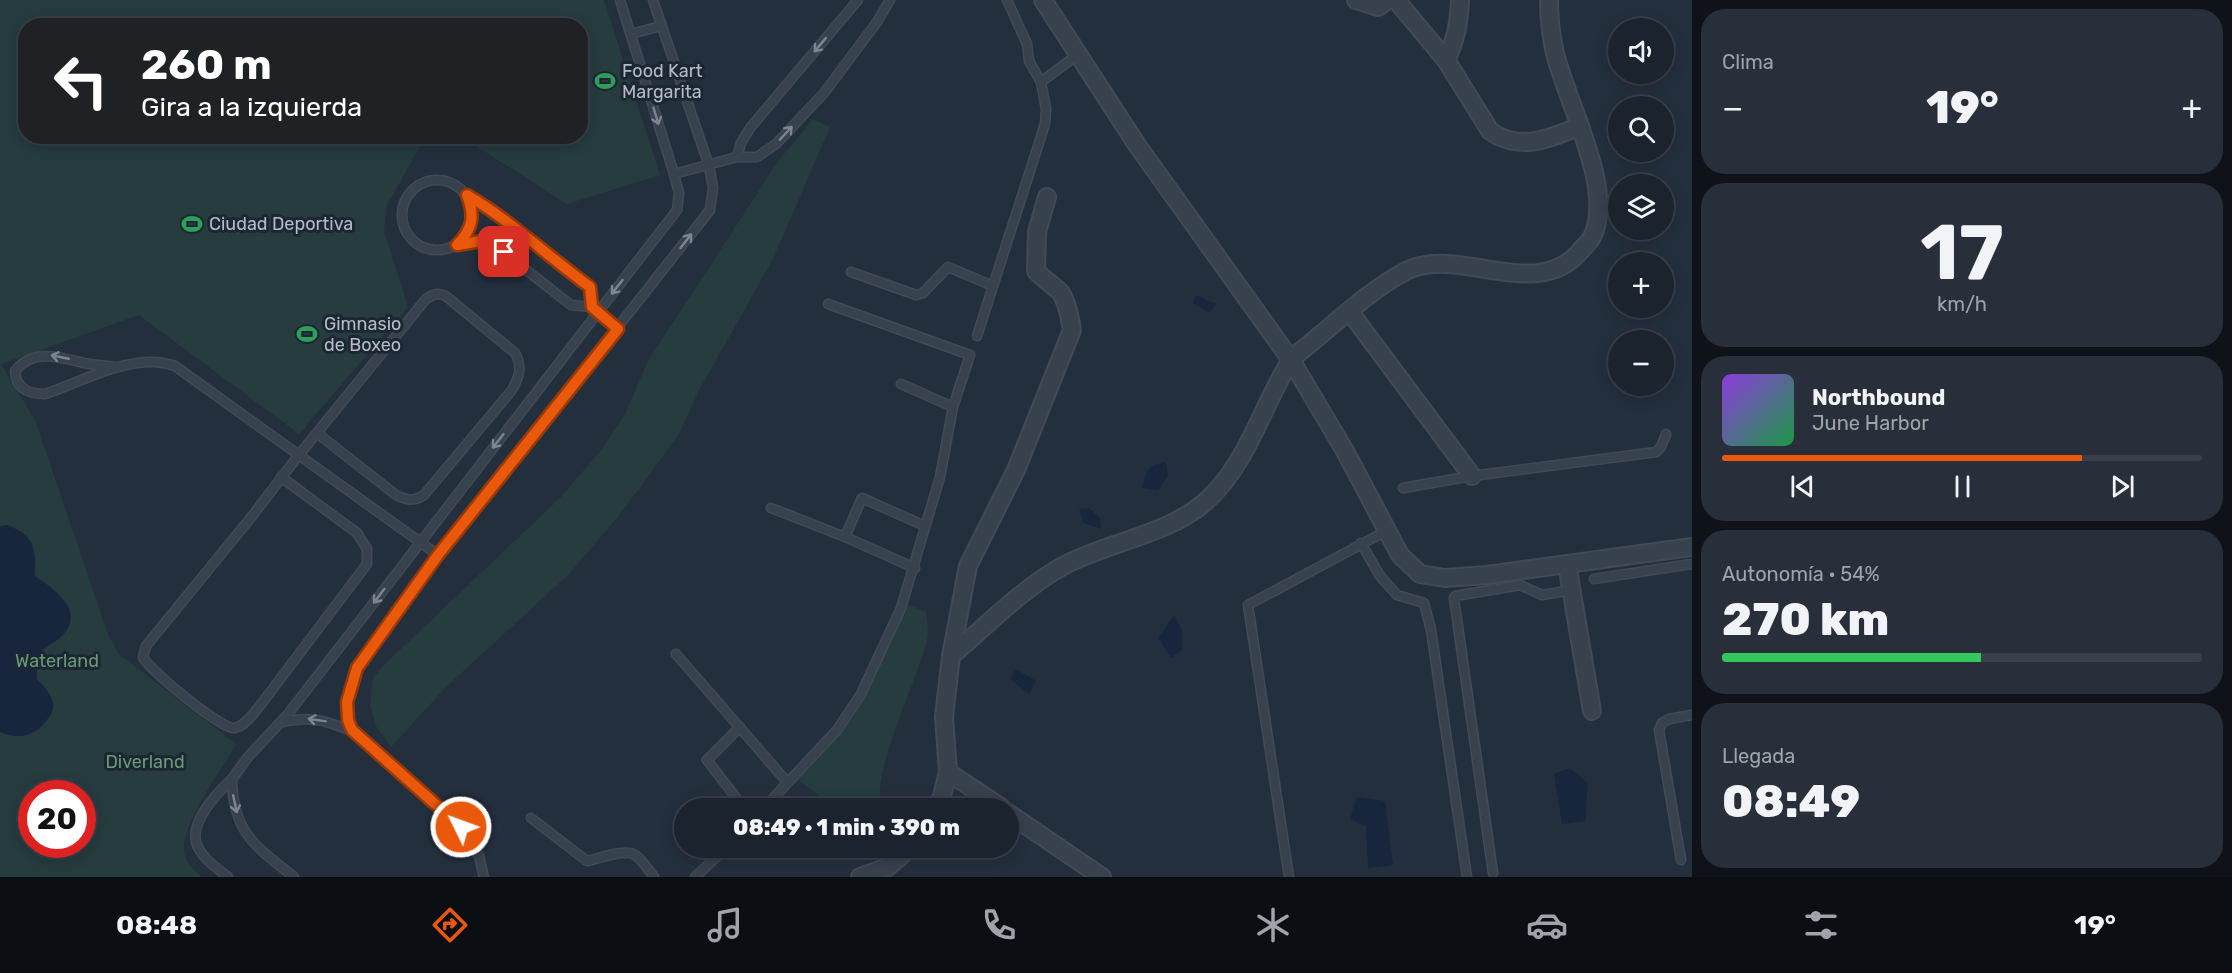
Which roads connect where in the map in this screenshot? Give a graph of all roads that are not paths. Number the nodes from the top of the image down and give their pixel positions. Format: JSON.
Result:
{"nodes":[{"id":1,"x":620,"y":0,"type":"edge"},
{"id":2,"x":652,"y":0,"type":"edge"},
{"id":3,"x":858,"y":0,"type":"edge"},
{"id":4,"x":890,"y":0,"type":"edge"},
{"id":5,"x":1007,"y":0,"type":"edge"},
{"id":6,"x":1043,"y":0,"type":"edge"},
{"id":7,"x":1356,"y":0,"type":"edge"},
{"id":8,"x":1387,"y":0,"type":"edge"},
{"id":9,"x":1396,"y":0,"type":"edge"},
{"id":10,"x":1460,"y":0,"type":"edge"},
{"id":11,"x":1549,"y":0,"type":"edge"},
{"id":12,"x":661,"y":26,"type":"junction"},
{"id":13,"x":631,"y":34,"type":"junction"},
{"id":14,"x":1077,"y":55,"type":"junction"},
{"id":15,"x":1446,"y":60,"type":"junction"},
{"id":16,"x":1041,"y":82,"type":"junction"},
{"id":17,"x":1580,"y":126,"type":"junction"},
{"id":18,"x":737,"y":157,"type":"junction"},
{"id":19,"x":710,"y":166,"type":"junction"},
{"id":20,"x":674,"y":174,"type":"junction"},
{"id":21,"x":467,"y":195,"type":"junction"},
{"id":22,"x":1047,"y":197,"type":"dead end"},
{"id":23,"x":457,"y":245,"type":"junction"},
{"id":24,"x":850,"y":272,"type":"dead end"},
{"id":25,"x":993,"y":286,"type":"junction"},
{"id":26,"x":828,"y":304,"type":"dead end"},
{"id":27,"x":595,"y":309,"type":"junction"},
{"id":28,"x":1350,"y":312,"type":"junction"},
{"id":29,"x":618,"y":329,"type":"junction"},
{"id":30,"x":977,"y":336,"type":"dead end"},
{"id":31,"x":1291,"y":360,"type":"junction"},
{"id":32,"x":117,"y":367,"type":"junction"},
{"id":33,"x":901,"y":384,"type":"dead end"},
{"id":34,"x":953,"y":407,"type":"junction"},
{"id":35,"x":317,"y":433,"type":"junction"},
{"id":36,"x":1666,"y":434,"type":"dead end"},
{"id":37,"x":298,"y":456,"type":"junction"},
{"id":38,"x":1472,"y":476,"type":"junction"},
{"id":39,"x":282,"y":477,"type":"junction"},
{"id":40,"x":1403,"y":488,"type":"dead end"},
{"id":41,"x":771,"y":508,"type":"dead end"},
{"id":42,"x":925,"y":526,"type":"junction"},
{"id":43,"x":1386,"y":531,"type":"junction"},
{"id":44,"x":845,"y":537,"type":"junction"},
{"id":45,"x":420,"y":541,"type":"junction"},
{"id":46,"x":1361,"y":543,"type":"junction"},
{"id":47,"x":1692,"y":547,"type":"edge"},
{"id":48,"x":1656,"y":552,"type":"junction"},
{"id":49,"x":438,"y":555,"type":"junction"},
{"id":50,"x":1567,"y":564,"type":"junction"},
{"id":51,"x":1692,"y":564,"type":"edge"},
{"id":52,"x":915,"y":568,"type":"junction"},
{"id":53,"x":1659,"y":569,"type":"junction"},
{"id":54,"x":1594,"y":579,"type":"dead end"},
{"id":55,"x":1572,"y":590,"type":"junction"},
{"id":56,"x":676,"y":654,"type":"dead end"},
{"id":57,"x":951,"y":656,"type":"junction"},
{"id":58,"x":1592,"y":711,"type":"dead end"},
{"id":59,"x":1692,"y":715,"type":"edge"},
{"id":60,"x":281,"y":722,"type":"junction"},
{"id":61,"x":740,"y":727,"type":"junction"},
{"id":62,"x":352,"y":730,"type":"junction"},
{"id":63,"x":948,"y":772,"type":"junction"},
{"id":64,"x":232,"y":779,"type":"junction"},
{"id":65,"x":787,"y":782,"type":"junction"},
{"id":66,"x":736,"y":798,"type":"edge"},
{"id":67,"x":773,"y":798,"type":"edge"},
{"id":68,"x":942,"y":798,"type":"edge"},
{"id":69,"x":987,"y":798,"type":"edge"},
{"id":70,"x":531,"y":818,"type":"dead end"},
{"id":71,"x":1019,"y":820,"type":"edge"},
{"id":72,"x":715,"y":858,"type":"edge"},
{"id":73,"x":898,"y":858,"type":"edge"},
{"id":74,"x":1681,"y":860,"type":"dead end"},
{"id":75,"x":1493,"y":873,"type":"dead end"},
{"id":76,"x":228,"y":877,"type":"edge"},
{"id":77,"x":294,"y":877,"type":"edge"},
{"id":78,"x":484,"y":877,"type":"edge"},
{"id":79,"x":654,"y":877,"type":"edge"},
{"id":80,"x":695,"y":877,"type":"edge"},
{"id":81,"x":860,"y":877,"type":"edge"},
{"id":82,"x":1102,"y":877,"type":"edge"},
{"id":83,"x":1289,"y":877,"type":"edge"},
{"id":84,"x":1467,"y":877,"type":"edge"}],
"edges":[{"from":1,"to":13,"type":"lane"},
{"from":2,"to":12,"type":"lane"},
{"from":3,"to":18,"type":"lane","one_way":true},
{"from":18,"to":4,"type":"lane","one_way":true},
{"from":5,"to":16,"type":"lane"},
{"from":6,"to":14,"type":"street"},
{"from":7,"to":8,"type":"street"},
{"from":9,"to":15,"type":"street"},
{"from":10,"to":15,"type":"street"},
{"from":11,"to":17,"type":"street"},
{"from":12,"to":13,"type":"lane"},
{"from":12,"to":19,"type":"lane"},
{"from":13,"to":20,"type":"lane","one_way":true},
{"from":14,"to":16,"type":"lane"},
{"from":14,"to":31,"type":"street"},
{"from":15,"to":17,"type":"street"},
{"from":16,"to":25,"type":"lane"},
{"from":17,"to":28,"type":"street"},
{"from":18,"to":19,"type":"lane"},
{"from":19,"to":20,"type":"lane"},
{"from":29,"to":19,"type":"lane","one_way":true},
{"from":20,"to":27,"type":"lane","one_way":true},
{"from":21,"to":23,"type":"lane"},
{"from":21,"to":23,"type":"lane"},
{"from":21,"to":27,"type":"lane"},
{"from":22,"to":57,"type":"street"},
{"from":23,"to":27,"type":"lane"},
{"from":24,"to":25,"type":"lane"},
{"from":25,"to":30,"type":"lane"},
{"from":26,"to":34,"type":"lane"},
{"from":27,"to":29,"type":"lane"},
{"from":27,"to":45,"type":"lane","one_way":true},
{"from":28,"to":31,"type":"street"},
{"from":28,"to":38,"type":"street"},
{"from":29,"to":49,"type":"lane"},
{"from":31,"to":43,"type":"street"},
{"from":31,"to":57,"type":"street"},
{"from":32,"to":32,"type":"lane","one_way":true},
{"from":32,"to":37,"type":"lane"},
{"from":33,"to":34,"type":"lane"},
{"from":34,"to":42,"type":"lane"},
{"from":35,"to":35,"type":"lane"},
{"from":35,"to":37,"type":"lane"},
{"from":36,"to":38,"type":"lane"},
{"from":37,"to":39,"type":"lane"},
{"from":37,"to":45,"type":"lane"},
{"from":38,"to":40,"type":"lane"},
{"from":39,"to":39,"type":"lane"},
{"from":41,"to":44,"type":"lane"},
{"from":42,"to":44,"type":"lane"},
{"from":42,"to":52,"type":"lane"},
{"from":43,"to":46,"type":"lane"},
{"from":43,"to":50,"type":"street"},
{"from":44,"to":52,"type":"lane"},
{"from":45,"to":49,"type":"lane"},
{"from":45,"to":60,"type":"lane","one_way":true},
{"from":46,"to":83,"type":"lane"},
{"from":46,"to":84,"type":"lane"},
{"from":47,"to":48,"type":"street"},
{"from":48,"to":50,"type":"street"},
{"from":48,"to":53,"type":"lane"},
{"from":49,"to":62,"type":"lane"},
{"from":50,"to":55,"type":"street"},
{"from":51,"to":53,"type":"lane"},
{"from":52,"to":65,"type":"lane"},
{"from":53,"to":54,"type":"lane"},
{"from":55,"to":58,"type":"street"},
{"from":55,"to":75,"type":"lane"},
{"from":56,"to":61,"type":"lane"},
{"from":57,"to":63,"type":"street"},
{"from":59,"to":74,"type":"lane"},
{"from":62,"to":60,"type":"lane","one_way":true},
{"from":60,"to":64,"type":"lane"},
{"from":61,"to":65,"type":"lane"},
{"from":61,"to":66,"type":"lane"},
{"from":62,"to":78,"type":"lane"},
{"from":63,"to":68,"type":"street"},
{"from":63,"to":69,"type":"street"},
{"from":64,"to":76,"type":"lane"},
{"from":64,"to":77,"type":"lane","one_way":true},
{"from":65,"to":67,"type":"lane"},
{"from":70,"to":79,"type":"lane"},
{"from":71,"to":82,"type":"street"},
{"from":72,"to":80,"type":"lane"},
{"from":73,"to":81,"type":"street"}]}
